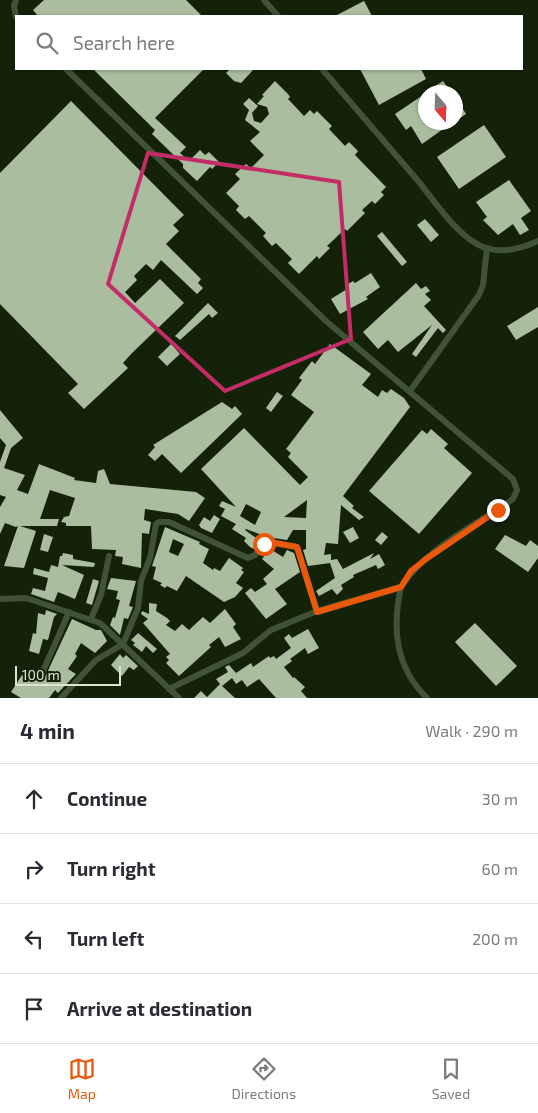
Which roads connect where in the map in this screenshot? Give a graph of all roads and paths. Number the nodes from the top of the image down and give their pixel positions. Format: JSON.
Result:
{"nodes":[{"id":1,"x":16,"y":0,"type":"edge"},
{"id":2,"x":264,"y":0,"type":"edge"},
{"id":3,"x":16,"y":15,"type":"edge"},
{"id":4,"x":277,"y":15,"type":"edge"},
{"id":5,"x":67,"y":70,"type":"edge"},
{"id":6,"x":323,"y":70,"type":"edge"},
{"id":7,"x":538,"y":241,"type":"edge"},
{"id":8,"x":487,"y":248,"type":"junction"},
{"id":9,"x":410,"y":391,"type":"junction"},
{"id":10,"x":109,"y":556,"type":"dead end"},
{"id":11,"x":401,"y":587,"type":"junction"},
{"id":12,"x":0,"y":599,"type":"edge"},
{"id":13,"x":68,"y":612,"type":"junction"},
{"id":14,"x":317,"y":612,"type":"junction"},
{"id":15,"x":91,"y":619,"type":"junction"},
{"id":16,"x":123,"y":644,"type":"junction"},
{"id":17,"x":43,"y":671,"type":"dead end"},
{"id":18,"x":170,"y":689,"type":"junction"},
{"id":19,"x":61,"y":698,"type":"edge"},
{"id":20,"x":179,"y":698,"type":"edge"},
{"id":21,"x":427,"y":698,"type":"edge"}],
"edges":[{"from":1,"to":3,"type":"street"},
{"from":2,"to":4,"type":"street"},
{"from":5,"to":9,"type":"street"},
{"from":6,"to":8,"type":"street"},
{"from":7,"to":8,"type":"street"},
{"from":8,"to":9,"type":"street"},
{"from":9,"to":11,"type":"street"},
{"from":10,"to":15,"type":"street"},
{"from":11,"to":14,"type":"street"},
{"from":11,"to":21,"type":"street"},
{"from":12,"to":13,"type":"street"},
{"from":13,"to":15,"type":"street"},
{"from":13,"to":17,"type":"street"},
{"from":14,"to":16,"type":"street"},
{"from":14,"to":18,"type":"street"},
{"from":15,"to":16,"type":"street"},
{"from":16,"to":18,"type":"street"},
{"from":16,"to":19,"type":"street"},
{"from":18,"to":20,"type":"street"}]}
